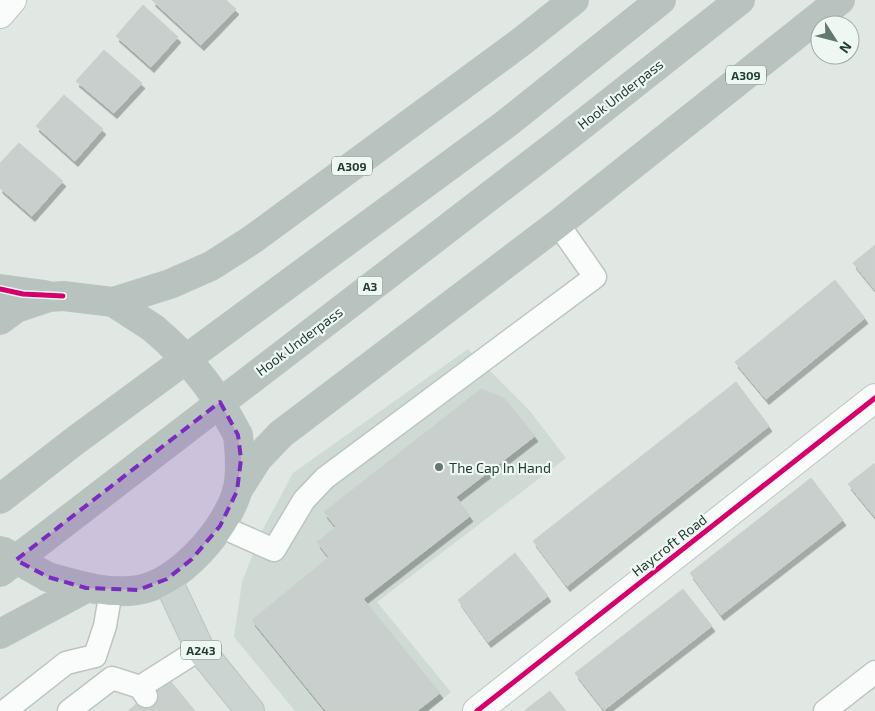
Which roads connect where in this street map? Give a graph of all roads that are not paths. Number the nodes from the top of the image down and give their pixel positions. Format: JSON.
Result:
{"nodes":[{"id":1,"x":12,"y":0,"type":"edge"},
{"id":2,"x":574,"y":0,"type":"edge"},
{"id":3,"x":661,"y":0,"type":"edge"},
{"id":4,"x":740,"y":0,"type":"edge"},
{"id":5,"x":840,"y":0,"type":"edge"},
{"id":6,"x":0,"y":14,"type":"edge"},
{"id":7,"x":558,"y":224,"type":"junction"},
{"id":8,"x":0,"y":289,"type":"edge"},
{"id":9,"x":63,"y":296,"type":"junction"},
{"id":10,"x":113,"y":302,"type":"junction"},
{"id":11,"x":0,"y":320,"type":"edge"},
{"id":12,"x":875,"y":398,"type":"edge"},
{"id":13,"x":237,"y":491,"type":"junction"},
{"id":14,"x":0,"y":500,"type":"edge"},
{"id":15,"x":220,"y":526,"type":"junction"},
{"id":16,"x":0,"y":550,"type":"edge"},
{"id":17,"x":0,"y":572,"type":"edge"},
{"id":18,"x":167,"y":579,"type":"junction"},
{"id":19,"x":99,"y":590,"type":"junction"},
{"id":20,"x":0,"y":634,"type":"edge"},
{"id":21,"x":200,"y":650,"type":"junction"},
{"id":22,"x":96,"y":656,"type":"junction"},
{"id":23,"x":875,"y":672,"type":"edge"},
{"id":24,"x":112,"y":678,"type":"junction"},
{"id":25,"x":5,"y":711,"type":"edge"},
{"id":26,"x":69,"y":711,"type":"edge"},
{"id":27,"x":250,"y":711,"type":"edge"},
{"id":28,"x":476,"y":711,"type":"edge"},
{"id":29,"x":825,"y":711,"type":"edge"}],
"edges":[{"from":1,"to":6,"type":"street"},
{"from":2,"to":10,"type":"highway","number":"A309"},
{"from":3,"to":14,"type":"highway"},
{"from":4,"to":17,"type":"highway","name":"Hook Underpass","number":"A3"},
{"from":5,"to":7,"type":"highway","number":"A309"},
{"from":7,"to":13,"type":"highway","number":"A309"},
{"from":7,"to":15,"type":"lane"},
{"from":8,"to":9,"type":"highway"},
{"from":9,"to":10,"type":"highway"},
{"from":9,"to":11,"type":"highway"},
{"from":10,"to":13,"type":"highway","bridge":true},
{"from":12,"to":28,"type":"street","name":"Haycroft Road"},
{"from":13,"to":15,"type":"highway"},
{"from":15,"to":18,"type":"highway"},
{"from":16,"to":19,"type":"highway","bridge":true},
{"from":18,"to":19,"type":"highway"},
{"from":18,"to":21,"type":"main road","number":"A243"},
{"from":19,"to":20,"type":"highway"},
{"from":19,"to":22,"type":"lane"},
{"from":21,"to":24,"type":"lane"},
{"from":21,"to":27,"type":"main road","number":"A243"},
{"from":22,"to":24,"type":"lane"},
{"from":22,"to":25,"type":"lane"},
{"from":23,"to":29,"type":"lane"},
{"from":24,"to":26,"type":"lane"}]}
